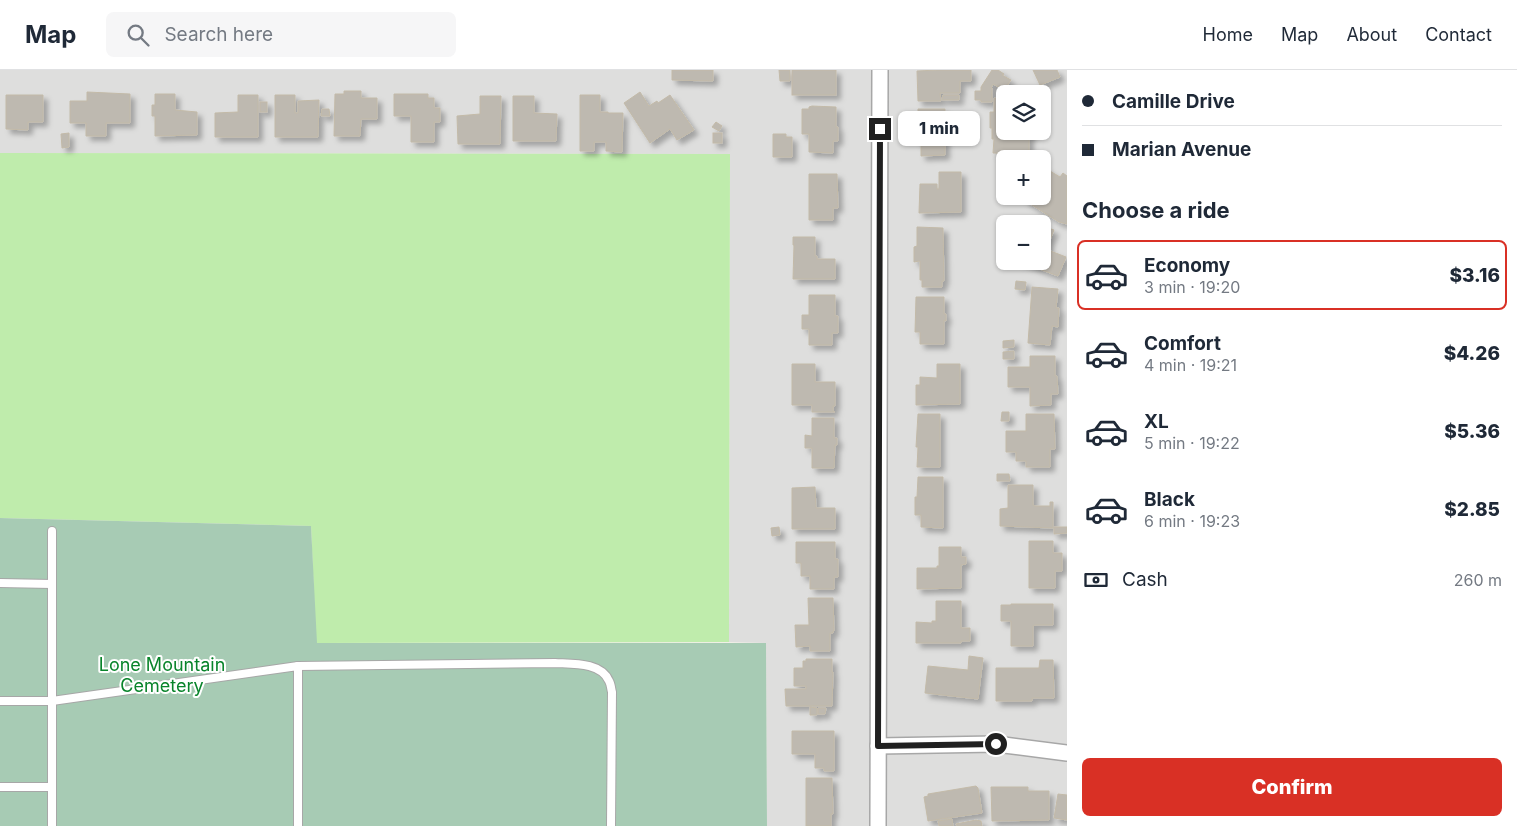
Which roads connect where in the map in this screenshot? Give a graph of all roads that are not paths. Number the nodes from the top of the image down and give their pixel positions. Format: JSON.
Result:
{"nodes":[{"id":1,"x":880,"y":70,"type":"edge"},
{"id":2,"x":52,"y":531,"type":"dead end"},
{"id":3,"x":0,"y":583,"type":"edge"},
{"id":4,"x":52,"y":584,"type":"junction"},
{"id":5,"x":298,"y":666,"type":"junction"},
{"id":6,"x":0,"y":701,"type":"edge"},
{"id":7,"x":52,"y":701,"type":"junction"},
{"id":8,"x":878,"y":746,"type":"junction"},
{"id":9,"x":1067,"y":753,"type":"edge"},
{"id":10,"x":0,"y":787,"type":"edge"},
{"id":11,"x":52,"y":787,"type":"junction"},
{"id":12,"x":52,"y":826,"type":"edge"},
{"id":13,"x":298,"y":826,"type":"edge"},
{"id":14,"x":611,"y":826,"type":"edge"},
{"id":15,"x":878,"y":826,"type":"edge"}],
"edges":[{"from":1,"to":8,"type":"street"},
{"from":2,"to":4,"type":"lane"},
{"from":3,"to":4,"type":"lane"},
{"from":4,"to":7,"type":"lane"},
{"from":5,"to":7,"type":"lane"},
{"from":5,"to":13,"type":"lane"},
{"from":5,"to":14,"type":"lane"},
{"from":6,"to":7,"type":"lane"},
{"from":7,"to":11,"type":"lane"},
{"from":8,"to":9,"type":"street"},
{"from":8,"to":15,"type":"street"},
{"from":10,"to":11,"type":"lane"},
{"from":11,"to":12,"type":"lane"}]}
